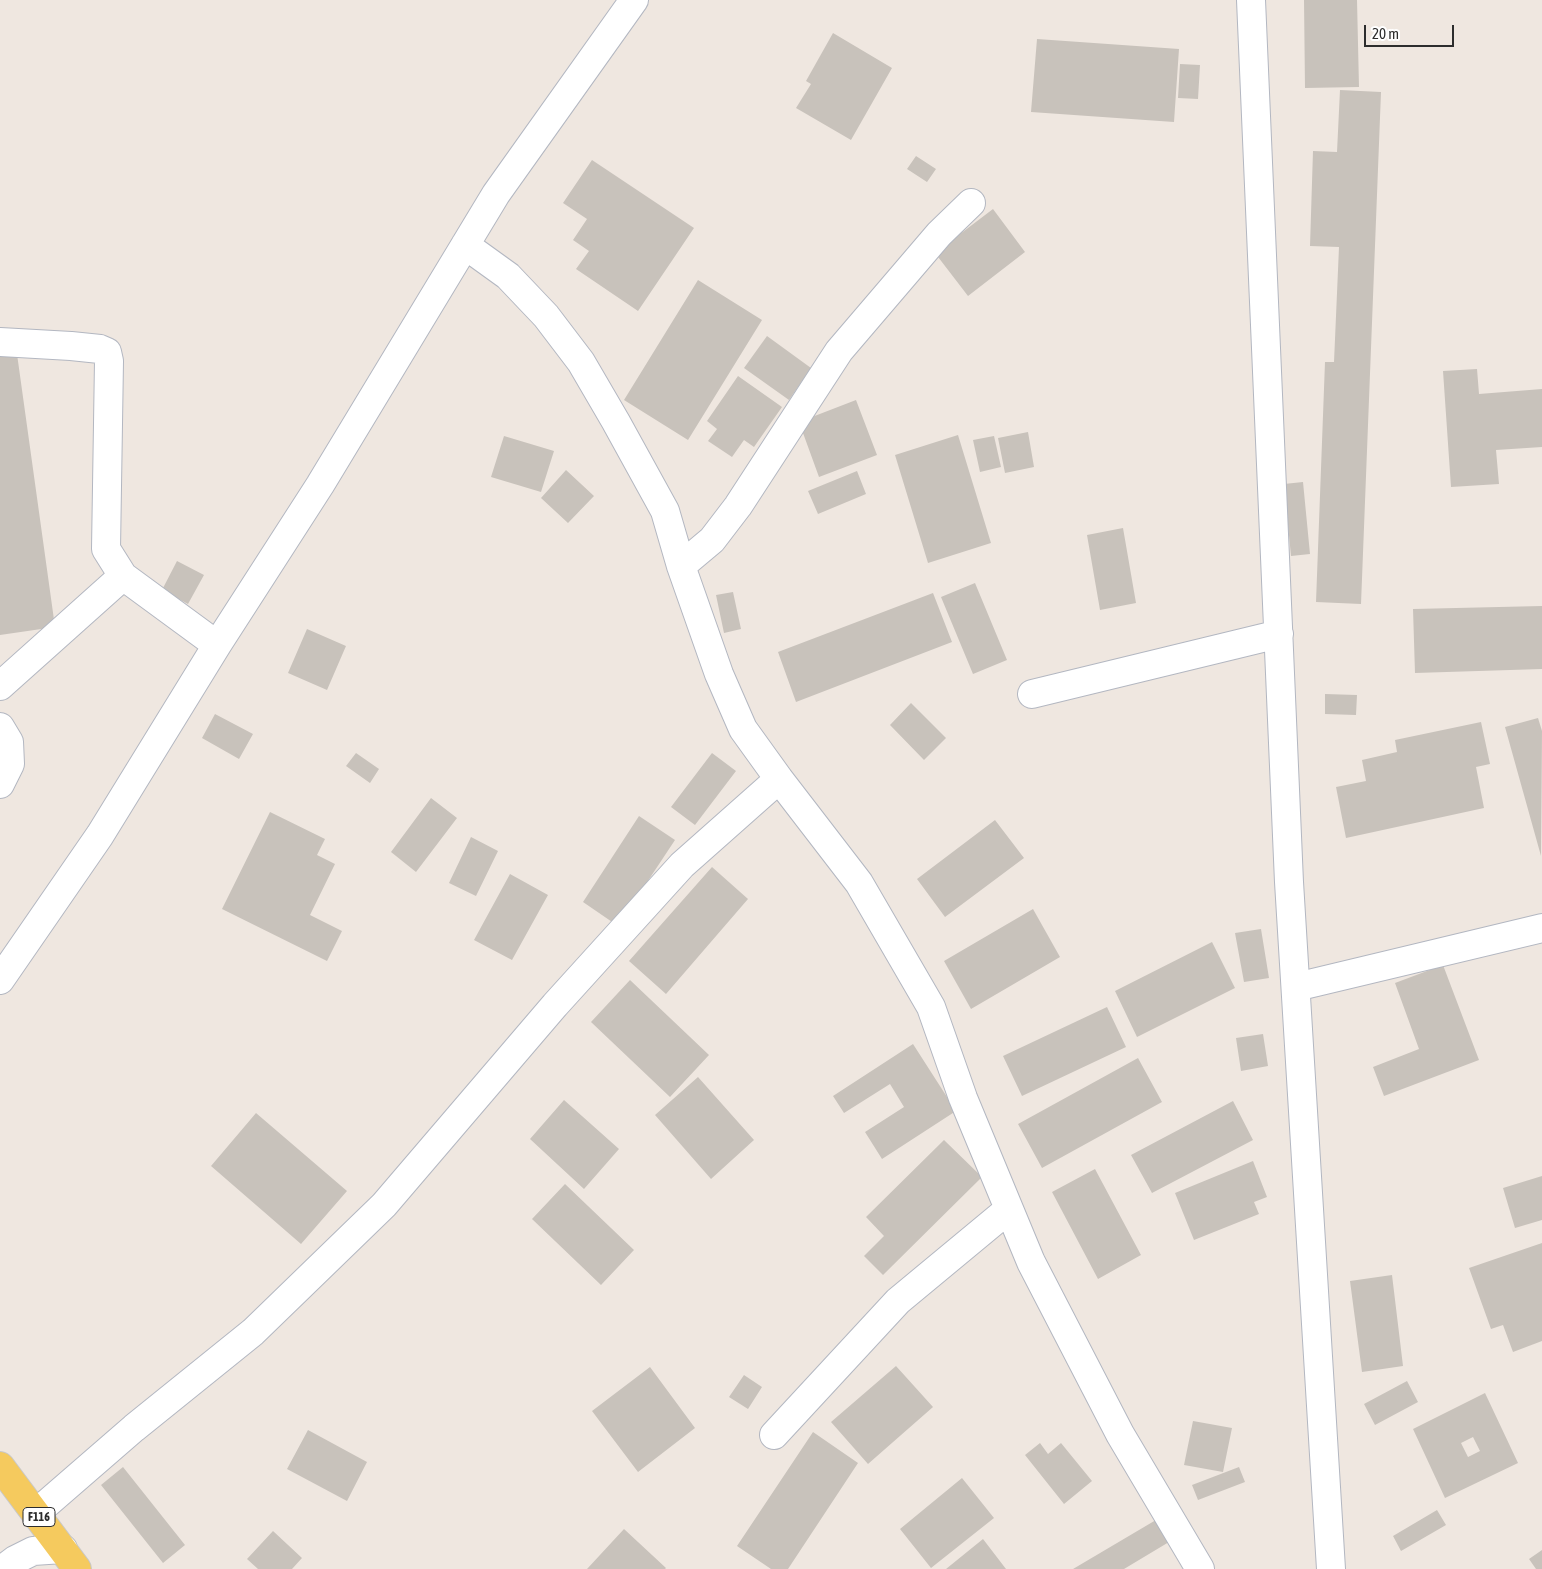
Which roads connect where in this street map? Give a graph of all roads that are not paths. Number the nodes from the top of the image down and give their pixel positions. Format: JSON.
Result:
{"nodes":[{"id":1,"x":634,"y":0,"type":"edge"},
{"id":2,"x":1251,"y":0,"type":"edge"},
{"id":3,"x":972,"y":203,"type":"dead end"},
{"id":4,"x":465,"y":245,"type":"junction"},
{"id":5,"x":0,"y":342,"type":"edge"},
{"id":6,"x":681,"y":566,"type":"junction"},
{"id":7,"x":123,"y":576,"type":"junction"},
{"id":8,"x":1279,"y":634,"type":"junction"},
{"id":9,"x":217,"y":644,"type":"junction"},
{"id":10,"x":0,"y":686,"type":"edge"},
{"id":11,"x":1032,"y":694,"type":"dead end"},
{"id":12,"x":0,"y":727,"type":"edge"},
{"id":13,"x":779,"y":779,"type":"junction"},
{"id":14,"x":0,"y":784,"type":"edge"},
{"id":15,"x":1542,"y":928,"type":"edge"},
{"id":16,"x":0,"y":980,"type":"edge"},
{"id":17,"x":1296,"y":988,"type":"junction"},
{"id":18,"x":1009,"y":1209,"type":"junction"},
{"id":19,"x":774,"y":1435,"type":"dead end"},
{"id":20,"x":0,"y":1466,"type":"edge"},
{"id":21,"x":36,"y":1513,"type":"junction"},
{"id":22,"x":70,"y":1559,"type":"edge"},
{"id":23,"x":3,"y":1569,"type":"edge"},
{"id":24,"x":1200,"y":1569,"type":"edge"},
{"id":25,"x":1331,"y":1569,"type":"edge"}],
"edges":[{"from":1,"to":4,"type":"street"},
{"from":2,"to":8,"type":"street"},
{"from":3,"to":6,"type":"street"},
{"from":4,"to":6,"type":"street"},
{"from":4,"to":9,"type":"street"},
{"from":5,"to":7,"type":"street"},
{"from":6,"to":13,"type":"street"},
{"from":7,"to":9,"type":"street"},
{"from":7,"to":10,"type":"street"},
{"from":8,"to":11,"type":"street"},
{"from":8,"to":17,"type":"street"},
{"from":9,"to":16,"type":"street"},
{"from":12,"to":14,"type":"street"},
{"from":13,"to":18,"type":"street"},
{"from":13,"to":21,"type":"street"},
{"from":15,"to":17,"type":"street"},
{"from":17,"to":25,"type":"street"},
{"from":18,"to":19,"type":"street"},
{"from":18,"to":24,"type":"street"},
{"from":20,"to":21,"type":"main road","number":"F116"},
{"from":21,"to":22,"type":"main road","number":"F116"},
{"from":22,"to":23,"type":"street"}]}
